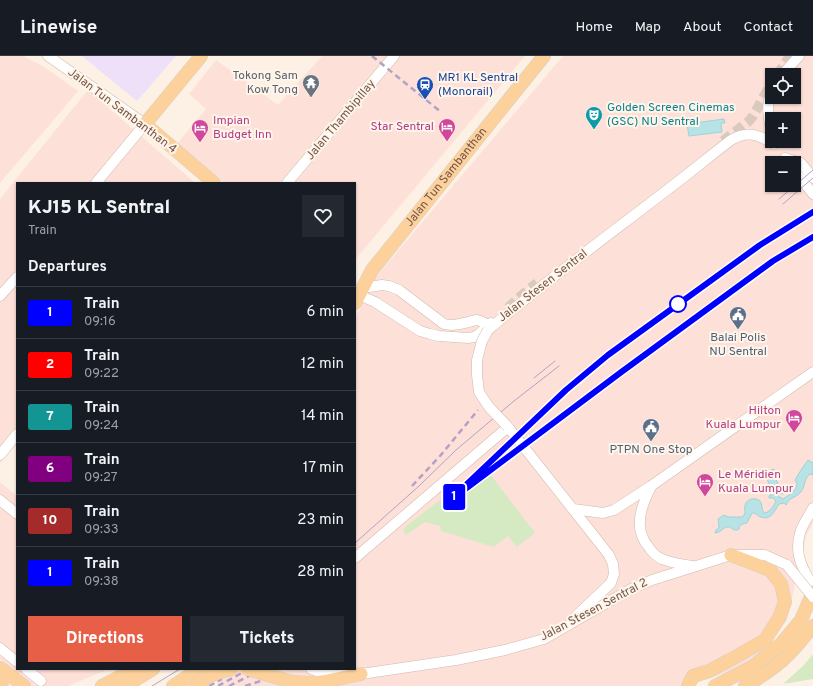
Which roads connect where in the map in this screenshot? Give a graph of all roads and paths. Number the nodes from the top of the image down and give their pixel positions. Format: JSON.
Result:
{"nodes":[{"id":1,"x":48,"y":56,"type":"edge"},
{"id":2,"x":201,"y":56,"type":"edge"},
{"id":3,"x":394,"y":56,"type":"edge"},
{"id":4,"x":544,"y":56,"type":"edge"},
{"id":5,"x":799,"y":56,"type":"edge"},
{"id":6,"x":788,"y":68,"type":"edge"},
{"id":7,"x":145,"y":124,"type":"junction"},
{"id":8,"x":765,"y":137,"type":"edge"},
{"id":9,"x":801,"y":162,"type":"edge"},
{"id":10,"x":813,"y":178,"type":"edge"},
{"id":11,"x":801,"y":179,"type":"edge"},
{"id":12,"x":97,"y":182,"type":"edge"},
{"id":13,"x":213,"y":182,"type":"edge"},
{"id":14,"x":288,"y":182,"type":"edge"},
{"id":15,"x":813,"y":194,"type":"edge"},
{"id":16,"x":16,"y":278,"type":"edge"},
{"id":17,"x":358,"y":291,"type":"edge"},
{"id":18,"x":0,"y":296,"type":"edge"},
{"id":19,"x":490,"y":326,"type":"junction"},
{"id":20,"x":813,"y":372,"type":"edge"},
{"id":21,"x":508,"y":427,"type":"junction"},
{"id":22,"x":16,"y":435,"type":"edge"},
{"id":23,"x":0,"y":455,"type":"edge"},
{"id":24,"x":651,"y":486,"type":"junction"},
{"id":25,"x":0,"y":500,"type":"edge"},
{"id":26,"x":813,"y":508,"type":"edge"},
{"id":27,"x":573,"y":509,"type":"junction"},
{"id":28,"x":16,"y":513,"type":"edge"},
{"id":29,"x":731,"y":555,"type":"junction"},
{"id":30,"x":356,"y":557,"type":"edge"},
{"id":31,"x":694,"y":566,"type":"junction"},
{"id":32,"x":813,"y":586,"type":"edge"},
{"id":33,"x":813,"y":592,"type":"edge"},
{"id":34,"x":813,"y":597,"type":"edge"},
{"id":35,"x":813,"y":626,"type":"edge"},
{"id":36,"x":564,"y":627,"type":"junction"},
{"id":37,"x":0,"y":648,"type":"edge"},
{"id":38,"x":16,"y":661,"type":"edge"},
{"id":39,"x":0,"y":668,"type":"edge"},
{"id":40,"x":27,"y":670,"type":"edge"},
{"id":41,"x":133,"y":670,"type":"edge"},
{"id":42,"x":151,"y":670,"type":"edge"},
{"id":43,"x":197,"y":670,"type":"edge"},
{"id":44,"x":226,"y":670,"type":"edge"},
{"id":45,"x":252,"y":670,"type":"edge"},
{"id":46,"x":314,"y":670,"type":"edge"},
{"id":47,"x":361,"y":674,"type":"junction"},
{"id":48,"x":41,"y":681,"type":"dead end"},
{"id":49,"x":24,"y":686,"type":"edge"},
{"id":50,"x":102,"y":686,"type":"edge"},
{"id":51,"x":125,"y":686,"type":"edge"},
{"id":52,"x":173,"y":686,"type":"edge"},
{"id":53,"x":194,"y":686,"type":"edge"},
{"id":54,"x":688,"y":686,"type":"edge"},
{"id":55,"x":715,"y":686,"type":"edge"},
{"id":56,"x":745,"y":686,"type":"edge"}],
"edges":[{"from":1,"to":7,"type":"street","name":"Jalan Tun Sambanthan 4"},
{"from":2,"to":7,"type":"main road"},
{"from":3,"to":14,"type":"street","name":"Jalan Thambipillay"},
{"from":4,"to":17,"type":"main road","name":"Jalan Tun Sambanthan"},
{"from":5,"to":6,"type":"street"},
{"from":7,"to":12,"type":"street"},
{"from":7,"to":13,"type":"main road","name":"Jalan Tun Sambanthan 4"},
{"from":8,"to":19,"type":"street","name":"Jalan Stesen Sentral"},
{"from":9,"to":10,"type":"street"},
{"from":11,"to":15,"type":"street"},
{"from":16,"to":18,"type":"street"},
{"from":17,"to":19,"type":"street"},
{"from":17,"to":19,"type":"street"},
{"from":19,"to":21,"type":"street","name":"Jalan Stesen Sentral","bridge":true},
{"from":20,"to":24,"type":"street"},
{"from":21,"to":27,"type":"street","name":"Jalan Stesen Sentral"},
{"from":21,"to":30,"type":"street"},
{"from":22,"to":23,"type":"street"},
{"from":24,"to":27,"type":"street"},
{"from":24,"to":31,"type":"street"},
{"from":25,"to":28,"type":"street"},
{"from":26,"to":32,"type":"street"},
{"from":27,"to":36,"type":"street","name":"Jalan Stesen Sentral"},
{"from":29,"to":31,"type":"street","name":"Jalan Stesen Sentral 2"},
{"from":29,"to":34,"type":"street","name":"Jalan Stesen Sentral 2","bridge":true},
{"from":29,"to":54,"type":"main road"},
{"from":31,"to":36,"type":"street","name":"Jalan Stesen Sentral 2"},
{"from":33,"to":55,"type":"main road"},
{"from":35,"to":56,"type":"main road"},
{"from":36,"to":47,"type":"street","name":"Jalan Stesen Sentral 2"},
{"from":37,"to":38,"type":"street"},
{"from":39,"to":49,"type":"main road"},
{"from":40,"to":48,"type":"street"},
{"from":41,"to":50,"type":"main road"},
{"from":42,"to":51,"type":"main road"},
{"from":43,"to":52,"type":"main road"},
{"from":44,"to":53,"type":"main road","bridge":true},
{"from":45,"to":47,"type":"main road","bridge":true},
{"from":46,"to":47,"type":"street","name":"Jalan Stesen Sentral 2"}]}
